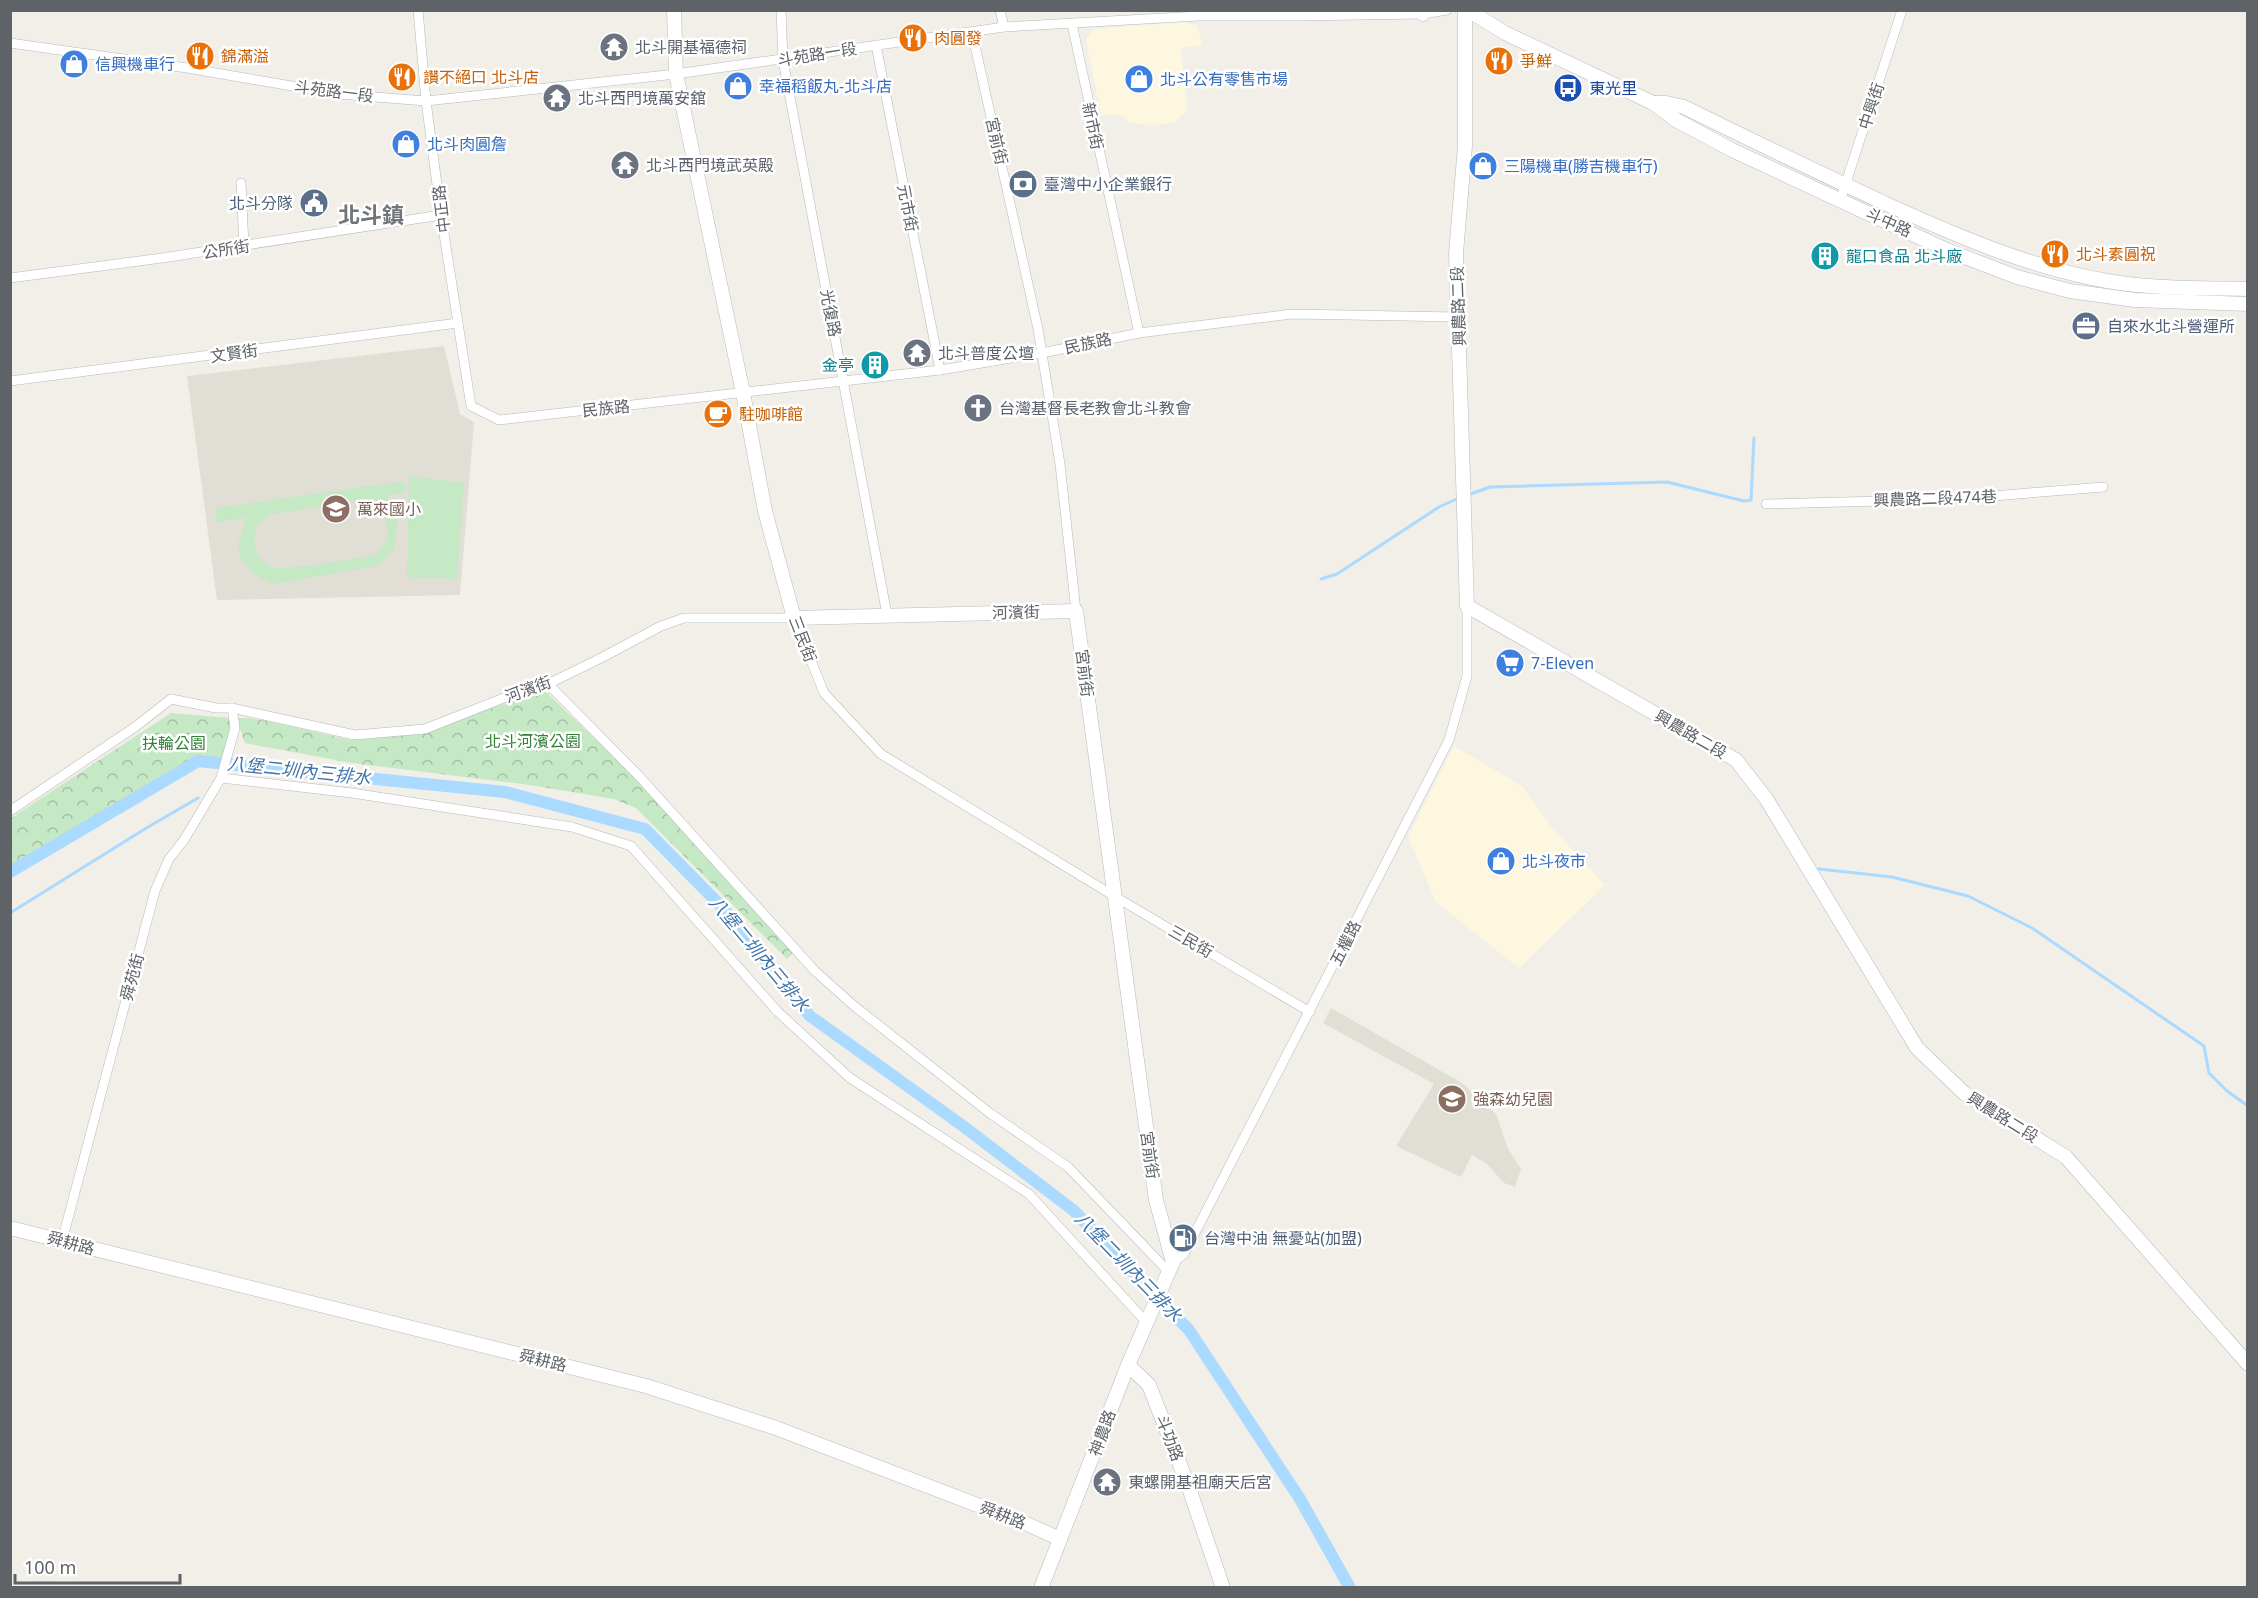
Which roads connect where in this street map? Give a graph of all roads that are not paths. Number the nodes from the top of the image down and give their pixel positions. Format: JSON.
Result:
{"nodes":[{"id":1,"x":418,"y":10,"type":"edge"},
{"id":2,"x":674,"y":10,"type":"edge"},
{"id":3,"x":781,"y":10,"type":"edge"},
{"id":4,"x":1000,"y":10,"type":"edge"},
{"id":5,"x":1447,"y":10,"type":"edge"},
{"id":6,"x":1466,"y":10,"type":"edge"},
{"id":7,"x":1902,"y":10,"type":"edge"},
{"id":8,"x":1424,"y":12,"type":"edge"},
{"id":9,"x":1199,"y":13,"type":"edge"},
{"id":10,"x":1072,"y":24,"type":"junction"},
{"id":11,"x":1005,"y":27,"type":"junction"},
{"id":12,"x":972,"y":32,"type":"junction"},
{"id":13,"x":10,"y":43,"type":"edge"},
{"id":14,"x":876,"y":45,"type":"junction"},
{"id":15,"x":783,"y":60,"type":"junction"},
{"id":16,"x":676,"y":74,"type":"junction"},
{"id":17,"x":426,"y":100,"type":"junction"},
{"id":18,"x":1653,"y":103,"type":"junction"},
{"id":19,"x":241,"y":183,"type":"dead end"},
{"id":20,"x":1845,"y":186,"type":"junction"},
{"id":21,"x":1840,"y":201,"type":"junction"},
{"id":22,"x":441,"y":216,"type":"junction"},
{"id":23,"x":244,"y":246,"type":"junction"},
{"id":24,"x":10,"y":278,"type":"edge"},
{"id":25,"x":2179,"y":287,"type":"junction"},
{"id":26,"x":2247,"y":289,"type":"edge"},
{"id":27,"x":2179,"y":302,"type":"junction"},
{"id":28,"x":2247,"y":304,"type":"edge"},
{"id":29,"x":1458,"y":317,"type":"junction"},
{"id":30,"x":458,"y":323,"type":"junction"},
{"id":31,"x":1139,"y":333,"type":"junction"},
{"id":32,"x":1042,"y":353,"type":"junction"},
{"id":33,"x":940,"y":370,"type":"junction"},
{"id":34,"x":10,"y":381,"type":"edge"},
{"id":35,"x":844,"y":381,"type":"junction"},
{"id":36,"x":743,"y":393,"type":"junction"},
{"id":37,"x":471,"y":406,"type":"joint"},
{"id":38,"x":2103,"y":487,"type":"dead end"},
{"id":39,"x":1766,"y":504,"type":"dead end"},
{"id":40,"x":1467,"y":606,"type":"junction"},
{"id":41,"x":1076,"y":610,"type":"junction"},
{"id":42,"x":888,"y":615,"type":"junction"},
{"id":43,"x":794,"y":618,"type":"junction"},
{"id":44,"x":548,"y":684,"type":"junction"},
{"id":45,"x":232,"y":708,"type":"junction"},
{"id":46,"x":221,"y":778,"type":"junction"},
{"id":47,"x":10,"y":811,"type":"edge"},
{"id":48,"x":1114,"y":896,"type":"junction"},
{"id":49,"x":1310,"y":1012,"type":"junction"},
{"id":50,"x":10,"y":1228,"type":"edge"},
{"id":51,"x":63,"y":1241,"type":"junction"},
{"id":52,"x":1170,"y":1270,"type":"junction"},
{"id":53,"x":1149,"y":1319,"type":"junction"},
{"id":54,"x":2247,"y":1364,"type":"edge"},
{"id":55,"x":1128,"y":1365,"type":"junction"},
{"id":56,"x":1060,"y":1539,"type":"junction"},
{"id":57,"x":1041,"y":1587,"type":"edge"},
{"id":58,"x":1223,"y":1587,"type":"edge"}],
"edges":[{"from":1,"to":17,"type":"street","name":"中正路"},
{"from":2,"to":16,"type":"street","name":"三民街"},
{"from":3,"to":15,"type":"street","name":"光復路"},
{"from":4,"to":11,"type":"street"},
{"from":5,"to":8,"type":"street","name":"斗苑路一段"},
{"from":6,"to":18,"type":"street","name":"斗中路"},
{"from":6,"to":29,"type":"street","name":"興農路二段"},
{"from":7,"to":20,"type":"street","name":"中興街"},
{"from":8,"to":9,"type":"street","name":"斗苑路一段"},
{"from":9,"to":10,"type":"street","name":"斗苑路一段"},
{"from":10,"to":11,"type":"street","name":"斗苑路一段"},
{"from":10,"to":31,"type":"street","name":"新市街"},
{"from":11,"to":12,"type":"street","name":"斗苑路一段"},
{"from":12,"to":14,"type":"street","name":"斗苑路一段"},
{"from":12,"to":32,"type":"street","name":"宮前街"},
{"from":13,"to":17,"type":"street","name":"斗苑路一段"},
{"from":14,"to":15,"type":"street","name":"斗苑路一段"},
{"from":14,"to":33,"type":"street","name":"元市街"},
{"from":15,"to":16,"type":"street","name":"斗苑路一段"},
{"from":15,"to":35,"type":"street","name":"光復路"},
{"from":16,"to":17,"type":"street","name":"斗苑路一段"},
{"from":16,"to":36,"type":"street","name":"三民街"},
{"from":17,"to":22,"type":"street","name":"中正路"},
{"from":18,"to":20,"type":"street","name":"斗中路"},
{"from":18,"to":21,"type":"street","name":"斗中路"},
{"from":19,"to":23,"type":"street"},
{"from":20,"to":21,"type":"street","name":"中興街"},
{"from":20,"to":25,"type":"street","name":"斗中路"},
{"from":21,"to":27,"type":"street","name":"斗中路"},
{"from":22,"to":23,"type":"street","name":"公所街"},
{"from":22,"to":30,"type":"street","name":"中正路"},
{"from":23,"to":24,"type":"street","name":"公所街"},
{"from":25,"to":26,"type":"street","name":"斗中路"},
{"from":25,"to":27,"type":"street"},
{"from":27,"to":28,"type":"street","name":"斗中路"},
{"from":29,"to":31,"type":"street","name":"民族路"},
{"from":29,"to":40,"type":"street","name":"興農路二段"},
{"from":30,"to":34,"type":"street","name":"文賢街"},
{"from":30,"to":37,"type":"street","name":"中正路"},
{"from":31,"to":32,"type":"street","name":"民族路"},
{"from":32,"to":33,"type":"street","name":"民族路"},
{"from":32,"to":41,"type":"street","name":"宮前街"},
{"from":33,"to":35,"type":"street","name":"民族路"},
{"from":35,"to":36,"type":"street","name":"民族路"},
{"from":35,"to":42,"type":"street","name":"光復路"},
{"from":36,"to":37,"type":"street","name":"民族路"},
{"from":36,"to":43,"type":"street","name":"三民街"},
{"from":38,"to":39,"type":"street","name":"興農路二段474巷"},
{"from":40,"to":49,"type":"street","name":"五權路"},
{"from":40,"to":54,"type":"street","name":"興農路二段"},
{"from":41,"to":42,"type":"street","name":"河濱街"},
{"from":41,"to":48,"type":"street","name":"宮前街"},
{"from":42,"to":43,"type":"street","name":"河濱街"},
{"from":43,"to":44,"type":"street","name":"河濱街"},
{"from":43,"to":48,"type":"street","name":"三民街"},
{"from":44,"to":45,"type":"street","name":"河濱街"},
{"from":44,"to":52,"type":"street"},
{"from":45,"to":46,"type":"street","name":"舜苑街"},
{"from":45,"to":47,"type":"street","name":"河濱街"},
{"from":46,"to":51,"type":"street","name":"舜苑街"},
{"from":46,"to":53,"type":"street"},
{"from":48,"to":49,"type":"street","name":"三民街"},
{"from":48,"to":52,"type":"street","name":"宮前街"},
{"from":49,"to":52,"type":"street","name":"五權路"},
{"from":50,"to":51,"type":"street","name":"舜耕路"},
{"from":51,"to":56,"type":"street","name":"舜耕路"},
{"from":52,"to":53,"type":"street"},
{"from":53,"to":55,"type":"street","name":"神農路"},
{"from":55,"to":56,"type":"street","name":"神農路"},
{"from":55,"to":58,"type":"street","name":"斗功路"},
{"from":56,"to":57,"type":"street","name":"神農路"}]}
